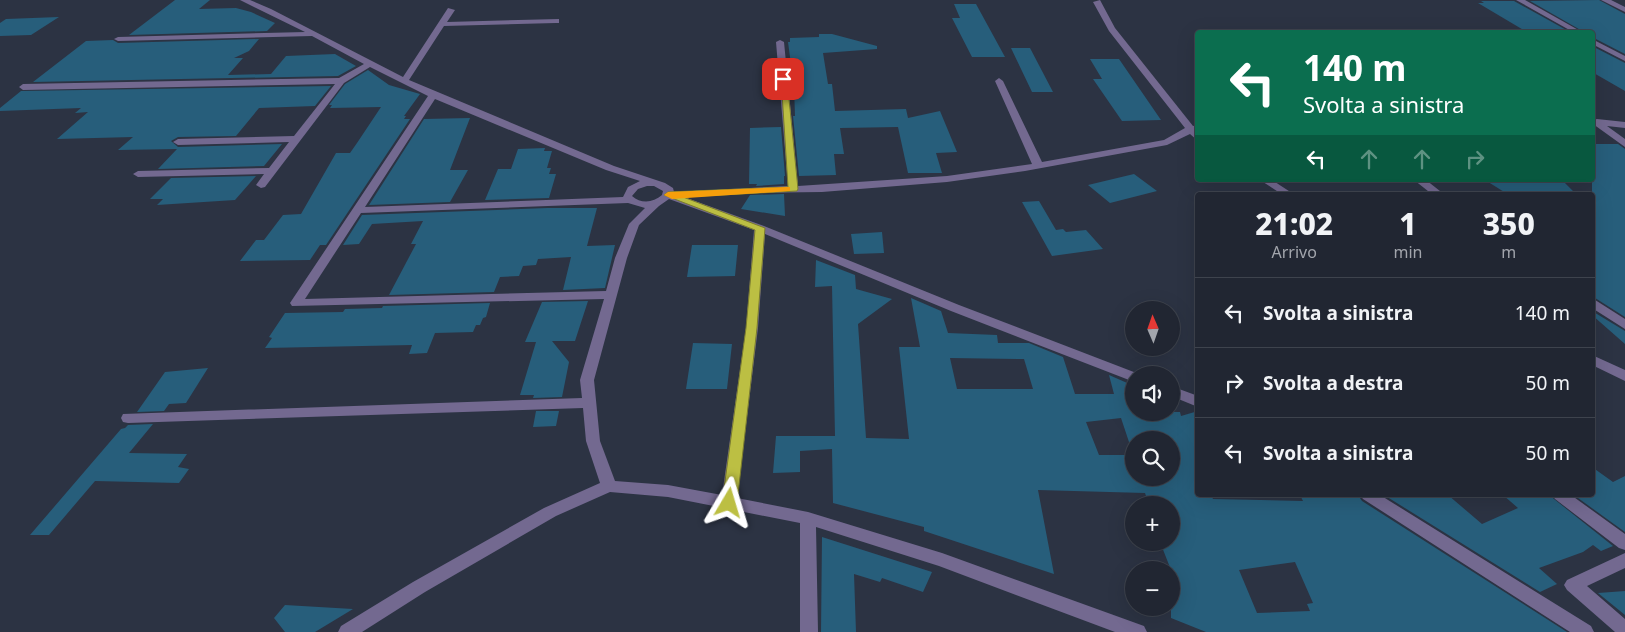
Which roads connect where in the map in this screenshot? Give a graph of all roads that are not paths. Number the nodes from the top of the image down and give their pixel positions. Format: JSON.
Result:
{"nodes":[{"id":1,"x":244,"y":0,"type":"edge"},
{"id":2,"x":1520,"y":0,"type":"edge"},
{"id":3,"x":1605,"y":0,"type":"edge"},
{"id":4,"x":1097,"y":2,"type":"dead end"},
{"id":5,"x":451,"y":10,"type":"dead end"},
{"id":6,"x":1625,"y":10,"type":"edge"},
{"id":7,"x":556,"y":21,"type":"dead end"},
{"id":8,"x":443,"y":24,"type":"junction"},
{"id":9,"x":1574,"y":30,"type":"edge"},
{"id":10,"x":314,"y":34,"type":"junction"},
{"id":11,"x":118,"y":39,"type":"dead end"},
{"id":12,"x":780,"y":42,"type":"dead end"},
{"id":13,"x":1595,"y":43,"type":"edge"},
{"id":14,"x":1625,"y":59,"type":"edge"},
{"id":15,"x":370,"y":64,"type":"junction"},
{"id":16,"x":341,"y":80,"type":"junction"},
{"id":17,"x":999,"y":81,"type":"dead end"},
{"id":18,"x":404,"y":82,"type":"junction"},
{"id":19,"x":23,"y":87,"type":"dead end"},
{"id":20,"x":433,"y":95,"type":"junction"},
{"id":21,"x":1595,"y":122,"type":"edge"},
{"id":22,"x":1595,"y":123,"type":"edge"},
{"id":23,"x":1625,"y":125,"type":"edge"},
{"id":24,"x":1194,"y":128,"type":"edge"},
{"id":25,"x":296,"y":139,"type":"junction"},
{"id":26,"x":178,"y":142,"type":"dead end"},
{"id":27,"x":1625,"y":144,"type":"edge"},
{"id":28,"x":1038,"y":165,"type":"junction"},
{"id":29,"x":610,"y":168,"type":"junction"},
{"id":30,"x":272,"y":171,"type":"junction"},
{"id":31,"x":138,"y":174,"type":"dead end"},
{"id":32,"x":1268,"y":182,"type":"edge"},
{"id":33,"x":1422,"y":182,"type":"edge"},
{"id":34,"x":655,"y":183,"type":"junction"},
{"id":35,"x":261,"y":185,"type":"dead end"},
{"id":36,"x":793,"y":189,"type":"junction"},
{"id":37,"x":1285,"y":192,"type":"edge"},
{"id":38,"x":1436,"y":192,"type":"edge"},
{"id":39,"x":668,"y":195,"type":"junction"},
{"id":40,"x":630,"y":198,"type":"junction"},
{"id":41,"x":656,"y":203,"type":"junction"},
{"id":42,"x":356,"y":210,"type":"junction"},
{"id":43,"x":634,"y":224,"type":"junction"},
{"id":44,"x":760,"y":228,"type":"junction"},
{"id":45,"x":610,"y":296,"type":"junction"},
{"id":46,"x":1595,"y":304,"type":"edge"},
{"id":47,"x":1625,"y":325,"type":"edge"},
{"id":48,"x":1595,"y":360,"type":"edge"},
{"id":49,"x":1125,"y":374,"type":"edge"},
{"id":50,"x":1625,"y":376,"type":"edge"},
{"id":51,"x":1180,"y":395,"type":"edge"},
{"id":52,"x":1195,"y":401,"type":"edge"},
{"id":53,"x":589,"y":403,"type":"junction"},
{"id":54,"x":128,"y":418,"type":"dead end"},
{"id":55,"x":609,"y":486,"type":"junction"},
{"id":56,"x":1371,"y":497,"type":"edge"},
{"id":57,"x":1563,"y":497,"type":"edge"},
{"id":58,"x":729,"y":503,"type":"junction"},
{"id":59,"x":808,"y":518,"type":"junction"},
{"id":60,"x":1625,"y":543,"type":"edge"},
{"id":61,"x":1625,"y":560,"type":"edge"},
{"id":62,"x":1625,"y":630,"type":"edge"},
{"id":63,"x":347,"y":632,"type":"edge"},
{"id":64,"x":809,"y":632,"type":"edge"},
{"id":65,"x":1138,"y":632,"type":"edge"},
{"id":66,"x":1585,"y":632,"type":"edge"}],
"edges":[{"from":1,"to":10,"type":"street"},
{"from":2,"to":9,"type":"street"},
{"from":3,"to":6,"type":"street"},
{"from":4,"to":24,"type":"street"},
{"from":5,"to":8,"type":"street"},
{"from":7,"to":8,"type":"street"},
{"from":8,"to":18,"type":"street"},
{"from":10,"to":11,"type":"street"},
{"from":10,"to":15,"type":"street"},
{"from":12,"to":36,"type":"street"},
{"from":13,"to":14,"type":"street"},
{"from":15,"to":16,"type":"street"},
{"from":15,"to":18,"type":"street"},
{"from":16,"to":19,"type":"street"},
{"from":16,"to":25,"type":"street"},
{"from":17,"to":28,"type":"street"},
{"from":18,"to":20,"type":"street"},
{"from":20,"to":29,"type":"street"},
{"from":20,"to":42,"type":"street"},
{"from":21,"to":23,"type":"street"},
{"from":22,"to":27,"type":"street"},
{"from":24,"to":28,"type":"street"},
{"from":25,"to":26,"type":"street"},
{"from":25,"to":30,"type":"street"},
{"from":28,"to":36,"type":"street"},
{"from":29,"to":34,"type":"street"},
{"from":29,"to":40,"type":"street"},
{"from":30,"to":31,"type":"street"},
{"from":30,"to":35,"type":"street"},
{"from":32,"to":37,"type":"street"},
{"from":33,"to":38,"type":"street"},
{"from":34,"to":39,"type":"street"},
{"from":34,"to":40,"type":"street"},
{"from":36,"to":39,"type":"street"},
{"from":39,"to":41,"type":"street"},
{"from":39,"to":44,"type":"street"},
{"from":40,"to":41,"type":"street"},
{"from":40,"to":42,"type":"street"},
{"from":40,"to":43,"type":"street"},
{"from":41,"to":43,"type":"street"},
{"from":42,"to":45,"type":"street"},
{"from":43,"to":45,"type":"street"},
{"from":44,"to":49,"type":"street"},
{"from":44,"to":58,"type":"street"},
{"from":45,"to":53,"type":"street"},
{"from":46,"to":47,"type":"street"},
{"from":48,"to":50,"type":"street"},
{"from":51,"to":52,"type":"street"},
{"from":53,"to":54,"type":"street"},
{"from":53,"to":55,"type":"street"},
{"from":55,"to":58,"type":"street"},
{"from":55,"to":63,"type":"street"},
{"from":56,"to":66,"type":"street"},
{"from":57,"to":60,"type":"street"},
{"from":58,"to":59,"type":"street"},
{"from":59,"to":64,"type":"street"},
{"from":59,"to":65,"type":"street"},
{"from":61,"to":62,"type":"street"}]}
